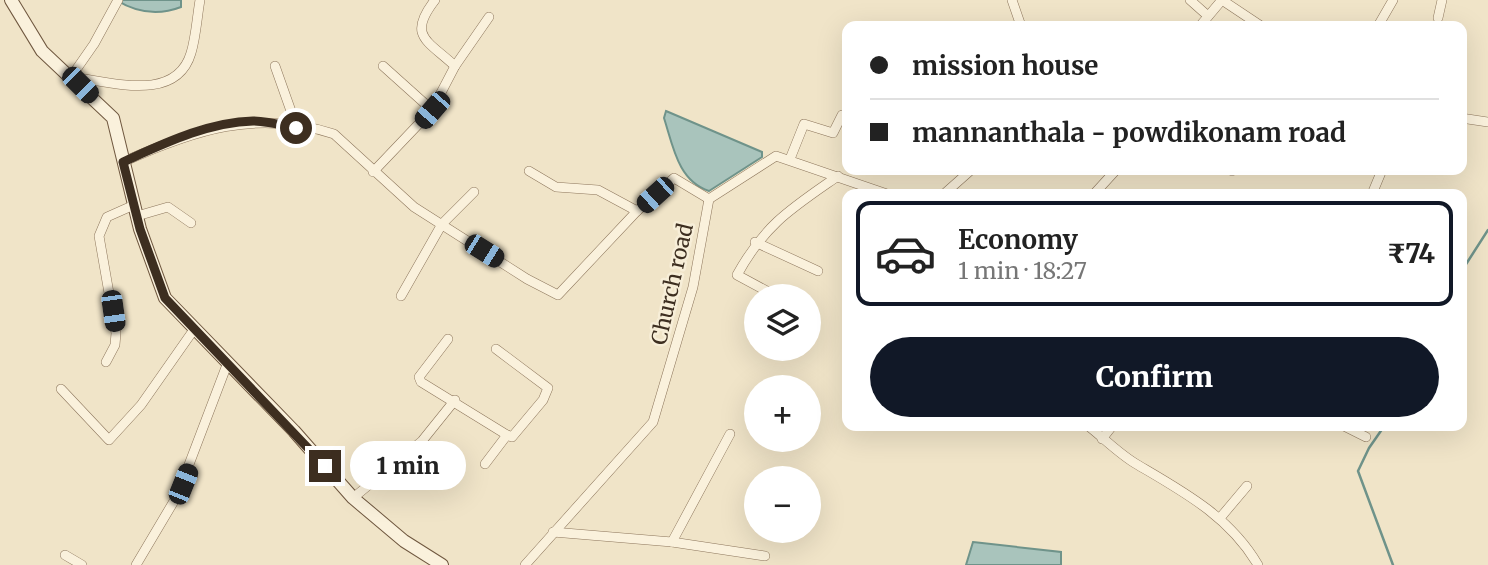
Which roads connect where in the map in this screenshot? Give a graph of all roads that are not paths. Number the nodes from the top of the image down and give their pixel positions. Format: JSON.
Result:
{"nodes":[{"id":1,"x":11,"y":0,"type":"edge"},
{"id":2,"x":118,"y":0,"type":"edge"},
{"id":3,"x":200,"y":0,"type":"edge"},
{"id":4,"x":435,"y":0,"type":"edge"},
{"id":5,"x":1012,"y":0,"type":"edge"},
{"id":6,"x":1190,"y":0,"type":"edge"},
{"id":7,"x":1393,"y":0,"type":"edge"},
{"id":8,"x":1442,"y":0,"type":"edge"},
{"id":9,"x":1222,"y":1,"type":"edge"},
{"id":10,"x":1208,"y":16,"type":"junction"},
{"id":11,"x":489,"y":17,"type":"dead end"},
{"id":12,"x":1438,"y":18,"type":"dead end"},
{"id":13,"x":1019,"y":21,"type":"edge"},
{"id":14,"x":1204,"y":21,"type":"edge"},
{"id":15,"x":1253,"y":21,"type":"edge"},
{"id":16,"x":1381,"y":21,"type":"edge"},
{"id":17,"x":275,"y":66,"type":"dead end"},
{"id":18,"x":383,"y":66,"type":"dead end"},
{"id":19,"x":454,"y":66,"type":"junction"},
{"id":20,"x":71,"y":77,"type":"junction"},
{"id":21,"x":432,"y":110,"type":"junction"},
{"id":22,"x":842,"y":115,"type":"dead end"},
{"id":23,"x":1467,"y":119,"type":"edge"},
{"id":24,"x":1488,"y":122,"type":"edge"},
{"id":25,"x":296,"y":128,"type":"junction"},
{"id":26,"x":790,"y":159,"type":"junction"},
{"id":27,"x":123,"y":162,"type":"junction"},
{"id":28,"x":529,"y":171,"type":"dead end"},
{"id":29,"x":373,"y":172,"type":"junction"},
{"id":30,"x":965,"y":175,"type":"edge"},
{"id":31,"x":1111,"y":175,"type":"edge"},
{"id":32,"x":838,"y":176,"type":"junction"},
{"id":33,"x":873,"y":189,"type":"edge"},
{"id":34,"x":950,"y":189,"type":"edge"},
{"id":35,"x":1099,"y":189,"type":"edge"},
{"id":36,"x":474,"y":192,"type":"dead end"},
{"id":37,"x":709,"y":199,"type":"junction"},
{"id":38,"x":135,"y":210,"type":"junction"},
{"id":39,"x":637,"y":211,"type":"junction"},
{"id":40,"x":191,"y":223,"type":"dead end"},
{"id":41,"x":442,"y":224,"type":"junction"},
{"id":42,"x":755,"y":242,"type":"junction"},
{"id":43,"x":818,"y":271,"type":"dead end"},
{"id":44,"x":754,"y":284,"type":"edge"},
{"id":45,"x":401,"y":296,"type":"dead end"},
{"id":46,"x":195,"y":328,"type":"junction"},
{"id":47,"x":448,"y":339,"type":"dead end"},
{"id":48,"x":496,"y":349,"type":"dead end"},
{"id":49,"x":106,"y":362,"type":"dead end"},
{"id":50,"x":228,"y":362,"type":"junction"},
{"id":51,"x":61,"y":389,"type":"dead end"},
{"id":52,"x":455,"y":400,"type":"junction"},
{"id":53,"x":1093,"y":431,"type":"edge"},
{"id":54,"x":1108,"y":431,"type":"edge"},
{"id":55,"x":1354,"y":431,"type":"edge"},
{"id":56,"x":730,"y":434,"type":"dead end"},
{"id":57,"x":507,"y":435,"type":"junction"},
{"id":58,"x":1366,"y":437,"type":"dead end"},
{"id":59,"x":1102,"y":439,"type":"junction"},
{"id":60,"x":485,"y":464,"type":"dead end"},
{"id":61,"x":1247,"y":486,"type":"dead end"},
{"id":62,"x":353,"y":498,"type":"junction"},
{"id":63,"x":1220,"y":518,"type":"junction"},
{"id":64,"x":553,"y":532,"type":"junction"},
{"id":65,"x":672,"y":542,"type":"junction"},
{"id":66,"x":65,"y":555,"type":"dead end"},
{"id":67,"x":765,"y":556,"type":"dead end"},
{"id":68,"x":82,"y":565,"type":"edge"},
{"id":69,"x":136,"y":565,"type":"edge"},
{"id":70,"x":442,"y":565,"type":"edge"},
{"id":71,"x":525,"y":565,"type":"edge"},
{"id":72,"x":1258,"y":565,"type":"edge"}],
"edges":[{"from":1,"to":20,"type":"main road"},
{"from":2,"to":20,"type":"street"},
{"from":3,"to":20,"type":"street"},
{"from":4,"to":19,"type":"street"},
{"from":5,"to":13,"type":"street"},
{"from":6,"to":10,"type":"street"},
{"from":7,"to":16,"type":"street"},
{"from":8,"to":12,"type":"street"},
{"from":9,"to":10,"type":"street"},
{"from":9,"to":15,"type":"street"},
{"from":10,"to":14,"type":"street"},
{"from":11,"to":19,"type":"street"},
{"from":17,"to":25,"type":"street"},
{"from":18,"to":21,"type":"street"},
{"from":19,"to":21,"type":"street"},
{"from":20,"to":27,"type":"main road"},
{"from":21,"to":29,"type":"street"},
{"from":22,"to":26,"type":"street"},
{"from":23,"to":24,"type":"street"},
{"from":25,"to":27,"type":"street","name":"Church road"},
{"from":25,"to":29,"type":"street","name":"Church road"},
{"from":26,"to":32,"type":"street"},
{"from":26,"to":37,"type":"street"},
{"from":27,"to":38,"type":"main road"},
{"from":28,"to":39,"type":"street"},
{"from":29,"to":41,"type":"street","name":"Church road"},
{"from":30,"to":34,"type":"street"},
{"from":31,"to":35,"type":"street"},
{"from":32,"to":33,"type":"street"},
{"from":32,"to":42,"type":"street"},
{"from":36,"to":41,"type":"street"},
{"from":37,"to":39,"type":"street","name":"Church road"},
{"from":37,"to":64,"type":"street","name":"Church road"},
{"from":38,"to":40,"type":"street"},
{"from":38,"to":46,"type":"main road"},
{"from":38,"to":49,"type":"street"},
{"from":39,"to":41,"type":"street","name":"Church road"},
{"from":41,"to":45,"type":"street"},
{"from":42,"to":43,"type":"street"},
{"from":42,"to":44,"type":"street"},
{"from":46,"to":50,"type":"main road"},
{"from":46,"to":51,"type":"street"},
{"from":47,"to":52,"type":"street"},
{"from":48,"to":57,"type":"street"},
{"from":50,"to":62,"type":"main road"},
{"from":50,"to":69,"type":"street"},
{"from":52,"to":57,"type":"street"},
{"from":52,"to":62,"type":"street"},
{"from":53,"to":59,"type":"street"},
{"from":54,"to":59,"type":"street"},
{"from":55,"to":58,"type":"street"},
{"from":56,"to":65,"type":"street"},
{"from":57,"to":60,"type":"street"},
{"from":59,"to":63,"type":"street"},
{"from":61,"to":63,"type":"street"},
{"from":62,"to":70,"type":"main road"},
{"from":63,"to":72,"type":"street"},
{"from":64,"to":65,"type":"street"},
{"from":64,"to":71,"type":"street","name":"Church road"},
{"from":65,"to":67,"type":"street"},
{"from":66,"to":68,"type":"street"}]}
